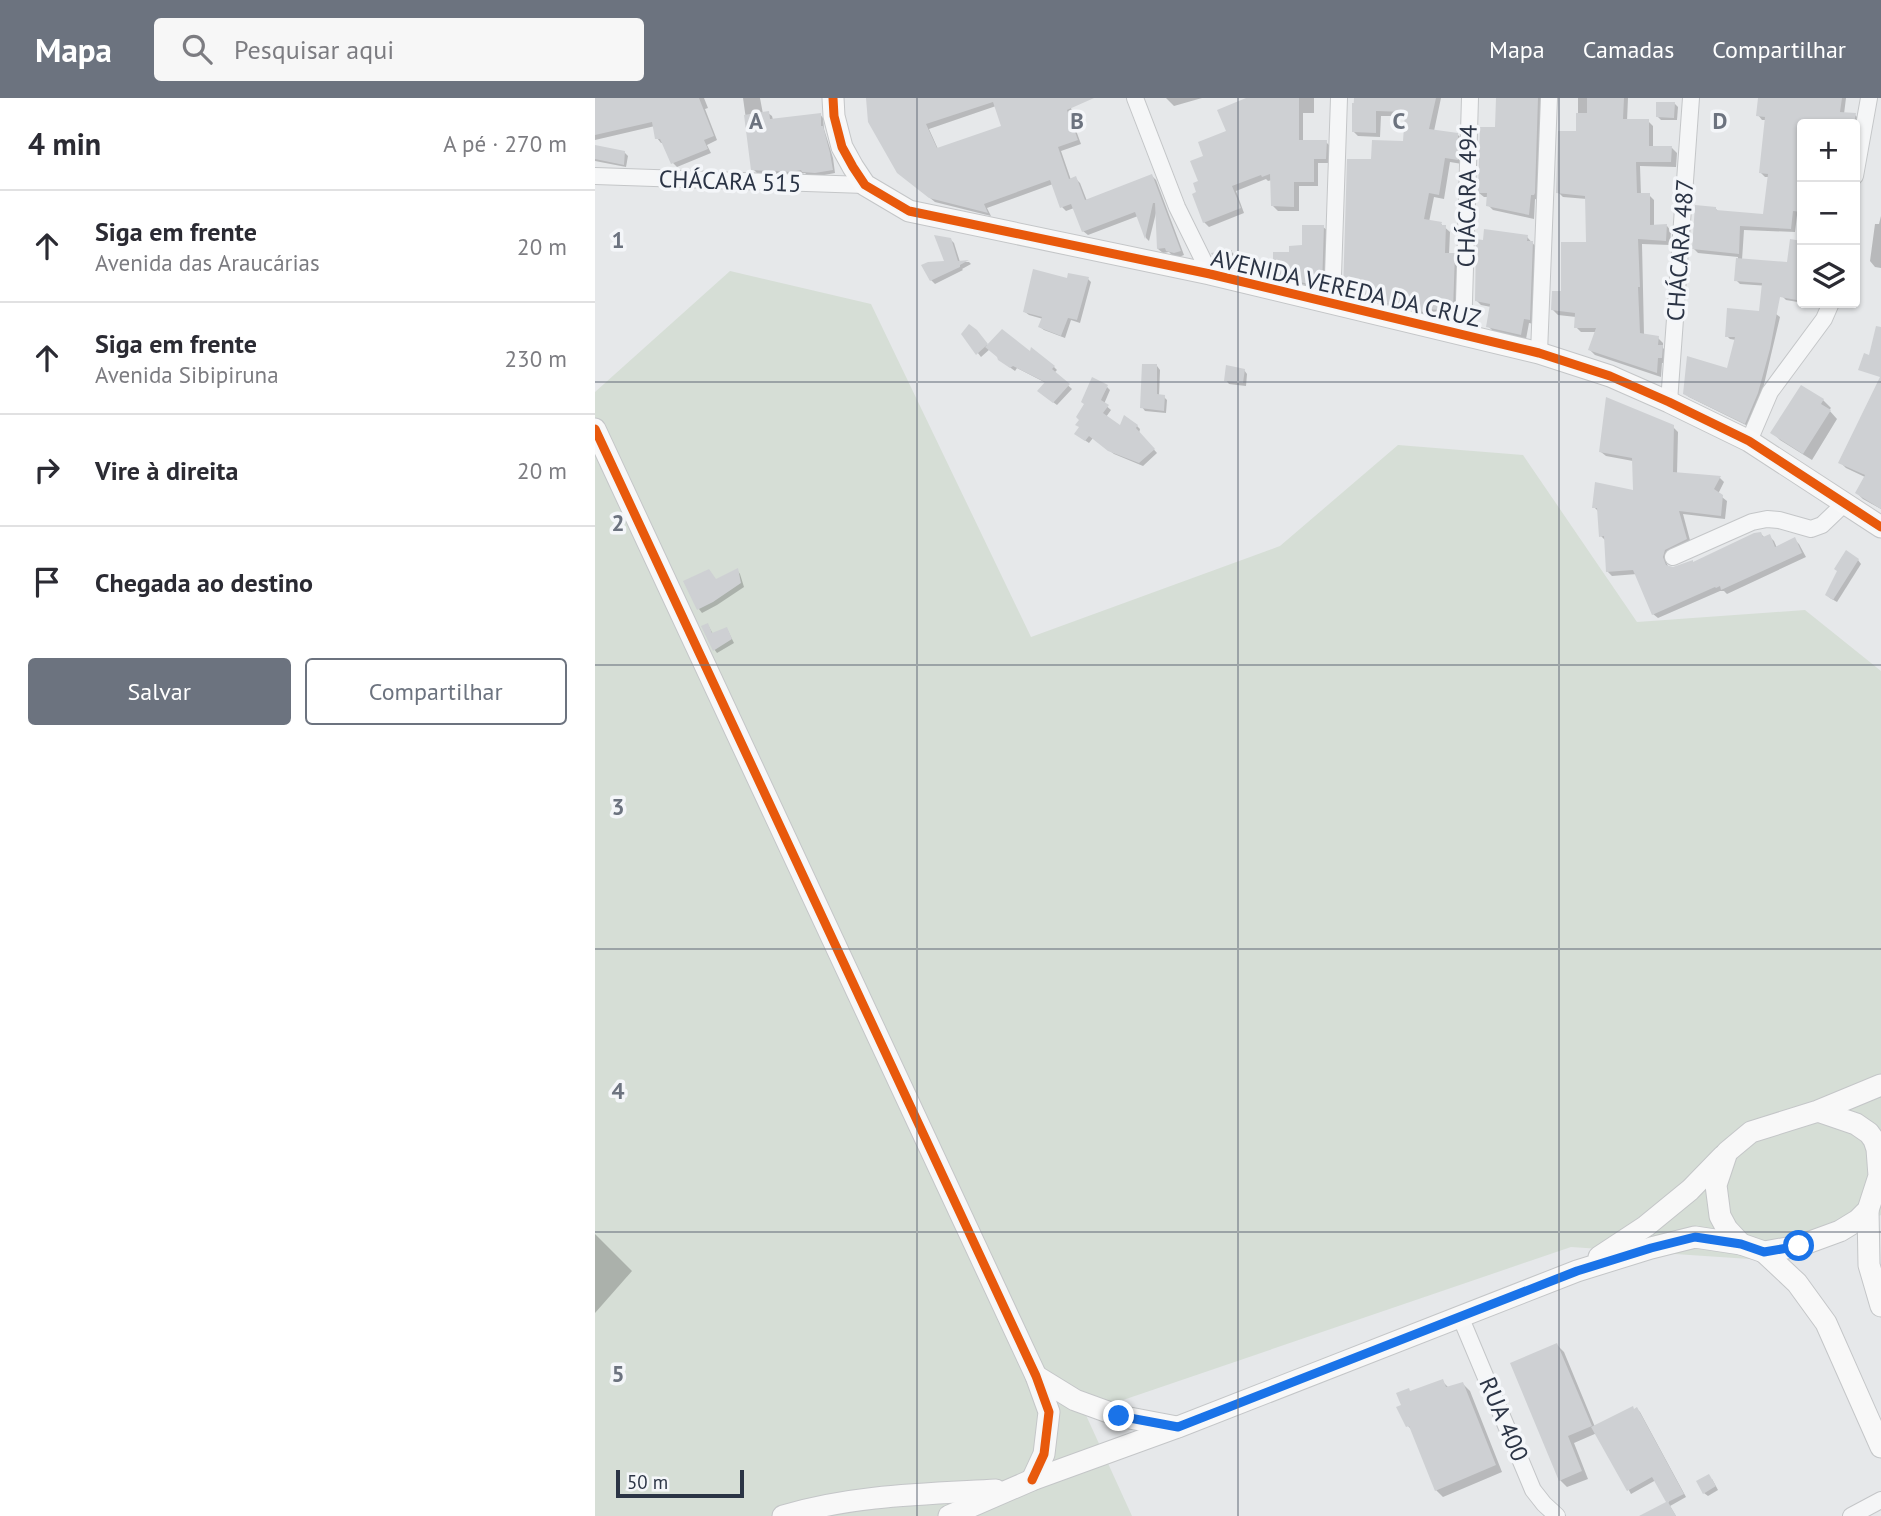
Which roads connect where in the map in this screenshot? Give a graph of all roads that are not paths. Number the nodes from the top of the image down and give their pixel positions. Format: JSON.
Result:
{"nodes":[{"id":1,"x":834,"y":98,"type":"edge"},
{"id":2,"x":1135,"y":98,"type":"edge"},
{"id":3,"x":1339,"y":98,"type":"edge"},
{"id":4,"x":1470,"y":98,"type":"edge"},
{"id":5,"x":1549,"y":98,"type":"edge"},
{"id":6,"x":1691,"y":98,"type":"edge"},
{"id":7,"x":1869,"y":98,"type":"edge"},
{"id":8,"x":1860,"y":148,"type":"edge"},
{"id":9,"x":595,"y":176,"type":"edge"},
{"id":10,"x":865,"y":185,"type":"junction"},
{"id":11,"x":1210,"y":274,"type":"junction"},
{"id":12,"x":1332,"y":305,"type":"junction"},
{"id":13,"x":1829,"y":308,"type":"edge"},
{"id":14,"x":1463,"y":335,"type":"junction"},
{"id":15,"x":1539,"y":353,"type":"junction"},
{"id":16,"x":1669,"y":402,"type":"junction"},
{"id":17,"x":595,"y":429,"type":"edge"},
{"id":18,"x":1749,"y":440,"type":"junction"},
{"id":19,"x":1845,"y":503,"type":"junction"},
{"id":20,"x":1881,"y":527,"type":"edge"},
{"id":21,"x":1673,"y":557,"type":"dead end"},
{"id":22,"x":1881,"y":1085,"type":"edge"},
{"id":23,"x":1818,"y":1111,"type":"junction"},
{"id":24,"x":1727,"y":1152,"type":"junction"},
{"id":25,"x":1880,"y":1175,"type":"edge"},
{"id":26,"x":1868,"y":1210,"type":"junction"},
{"id":27,"x":1741,"y":1244,"type":"junction"},
{"id":28,"x":1764,"y":1252,"type":"junction"},
{"id":29,"x":1577,"y":1271,"type":"junction"},
{"id":30,"x":1881,"y":1306,"type":"edge"},
{"id":31,"x":1460,"y":1316,"type":"junction"},
{"id":32,"x":1036,"y":1376,"type":"junction"},
{"id":33,"x":1178,"y":1427,"type":"junction"},
{"id":34,"x":1881,"y":1447,"type":"edge"},
{"id":35,"x":1032,"y":1480,"type":"junction"},
{"id":36,"x":1012,"y":1489,"type":"junction"},
{"id":37,"x":1881,"y":1500,"type":"edge"},
{"id":38,"x":783,"y":1516,"type":"edge"},
{"id":39,"x":949,"y":1516,"type":"edge"},
{"id":40,"x":1557,"y":1516,"type":"edge"},
{"id":41,"x":1851,"y":1516,"type":"edge"}],
"edges":[{"from":1,"to":10,"type":"street","name":"AVENIDA VEREDA DA CRUZ"},
{"from":2,"to":11,"type":"street"},
{"from":3,"to":12,"type":"street"},
{"from":4,"to":14,"type":"street","name":"CHÁCARA 494"},
{"from":5,"to":15,"type":"street"},
{"from":6,"to":16,"type":"street","name":"CHÁCARA 487"},
{"from":7,"to":8,"type":"street"},
{"from":9,"to":10,"type":"street","name":"CHÁCARA 515"},
{"from":10,"to":11,"type":"street","name":"AVENIDA VEREDA DA CRUZ"},
{"from":11,"to":12,"type":"street","name":"AVENIDA VEREDA DA CRUZ"},
{"from":12,"to":14,"type":"street","name":"AVENIDA VEREDA DA CRUZ"},
{"from":13,"to":18,"type":"street"},
{"from":14,"to":15,"type":"street","name":"AVENIDA VEREDA DA CRUZ"},
{"from":15,"to":16,"type":"street","name":"AVENIDA VEREDA DA CRUZ"},
{"from":16,"to":18,"type":"street","name":"AVENIDA VEREDA DA CRUZ"},
{"from":17,"to":32,"type":"street"},
{"from":18,"to":19,"type":"street","name":"AVENIDA VEREDA DA CRUZ"},
{"from":19,"to":20,"type":"street","name":"AVENIDA VEREDA DA CRUZ"},
{"from":19,"to":21,"type":"street"},
{"from":22,"to":23,"type":"street"},
{"from":23,"to":24,"type":"street"},
{"from":23,"to":25,"type":"street"},
{"from":24,"to":27,"type":"street"},
{"from":24,"to":29,"type":"street"},
{"from":25,"to":26,"type":"street"},
{"from":26,"to":28,"type":"street"},
{"from":26,"to":30,"type":"street"},
{"from":27,"to":28,"type":"street"},
{"from":27,"to":29,"type":"street"},
{"from":28,"to":34,"type":"street"},
{"from":29,"to":31,"type":"street"},
{"from":31,"to":33,"type":"street"},
{"from":31,"to":40,"type":"street","name":"RUA 400"},
{"from":32,"to":33,"type":"street"},
{"from":32,"to":35,"type":"street"},
{"from":33,"to":35,"type":"street"},
{"from":35,"to":36,"type":"street"},
{"from":36,"to":38,"type":"street"},
{"from":36,"to":39,"type":"street"},
{"from":37,"to":41,"type":"street"}]}
